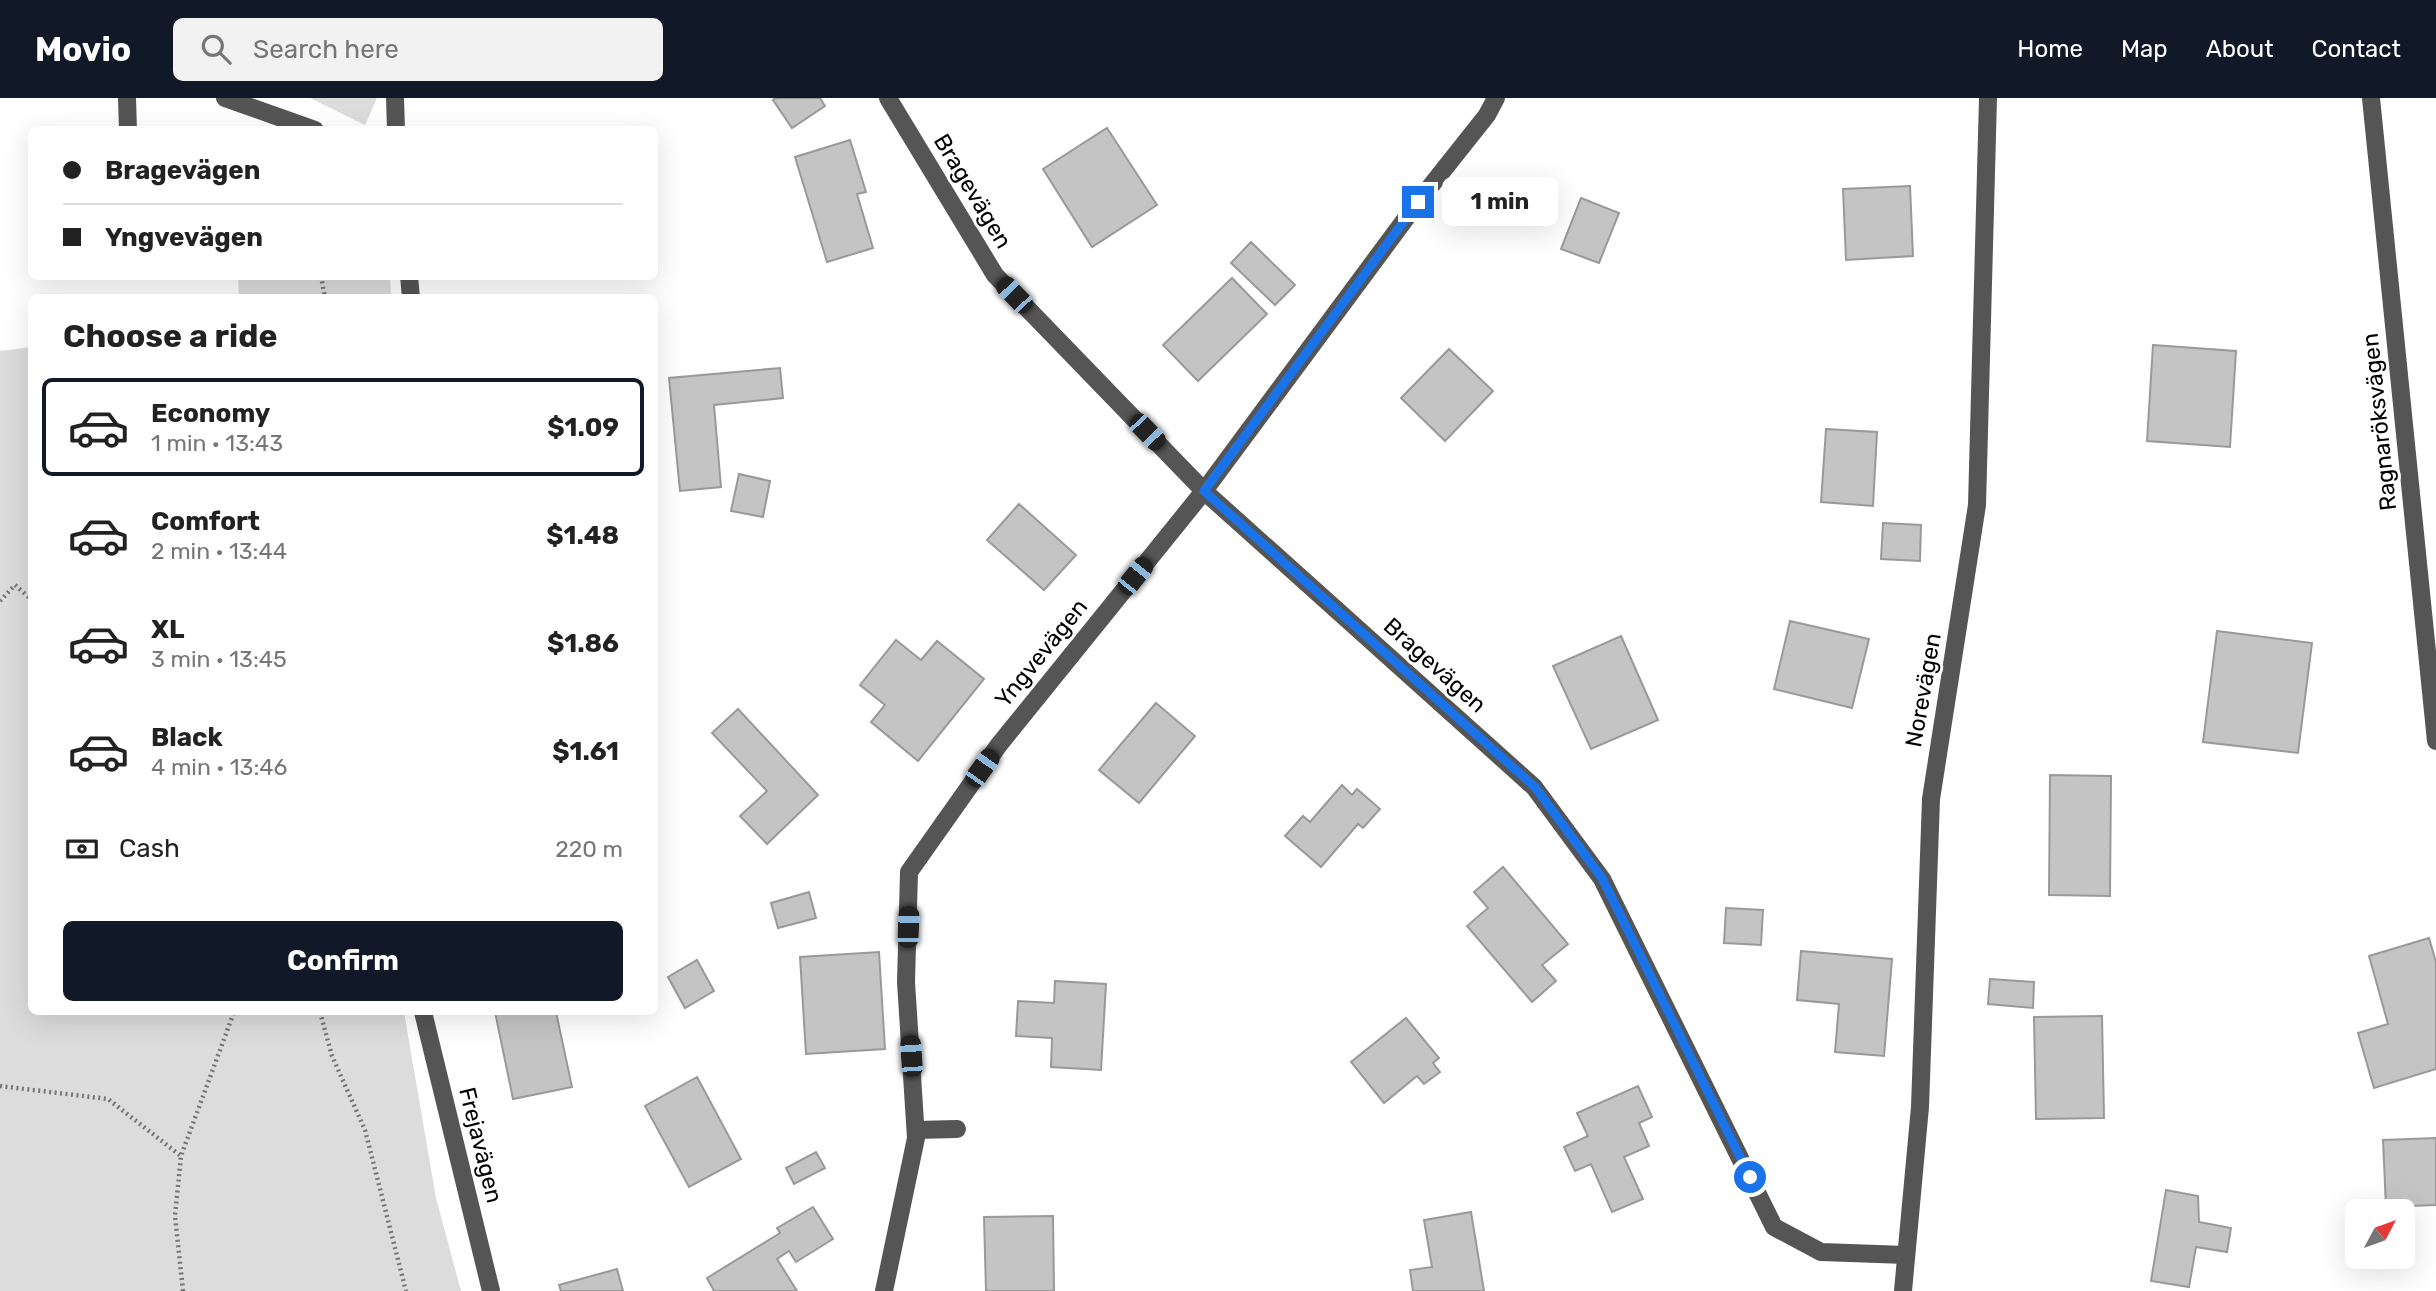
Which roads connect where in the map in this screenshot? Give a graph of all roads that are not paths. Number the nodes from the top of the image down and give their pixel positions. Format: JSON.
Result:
{"nodes":[{"id":1,"x":127,"y":98,"type":"edge"},
{"id":2,"x":225,"y":98,"type":"edge"},
{"id":3,"x":395,"y":98,"type":"edge"},
{"id":4,"x":888,"y":98,"type":"edge"},
{"id":5,"x":1496,"y":98,"type":"edge"},
{"id":6,"x":1988,"y":98,"type":"edge"},
{"id":7,"x":2371,"y":98,"type":"edge"},
{"id":8,"x":128,"y":126,"type":"edge"},
{"id":9,"x":304,"y":126,"type":"edge"},
{"id":10,"x":396,"y":126,"type":"edge"},
{"id":11,"x":1204,"y":491,"type":"junction"},
{"id":12,"x":2436,"y":741,"type":"edge"},
{"id":13,"x":424,"y":1015,"type":"edge"},
{"id":14,"x":957,"y":1129,"type":"dead end"},
{"id":15,"x":916,"y":1130,"type":"junction"},
{"id":16,"x":1906,"y":1255,"type":"junction"},
{"id":17,"x":491,"y":1291,"type":"edge"},
{"id":18,"x":884,"y":1291,"type":"edge"},
{"id":19,"x":1903,"y":1291,"type":"edge"}],
"edges":[{"from":1,"to":8,"type":"street"},
{"from":2,"to":9,"type":"street"},
{"from":3,"to":10,"type":"street"},
{"from":4,"to":11,"type":"street","name":"Bragevägen"},
{"from":5,"to":11,"type":"street","name":"Yngvevägen"},
{"from":6,"to":16,"type":"street","name":"Norevägen"},
{"from":7,"to":12,"type":"street","name":"Ragnaröksvägen"},
{"from":11,"to":15,"type":"street","name":"Yngvevägen"},
{"from":11,"to":16,"type":"street","name":"Bragevägen"},
{"from":13,"to":17,"type":"street","name":"Frejavägen"},
{"from":14,"to":15,"type":"street"},
{"from":15,"to":18,"type":"street","name":"Yngvevägen"},
{"from":16,"to":19,"type":"street","name":"Norevägen"}]}
